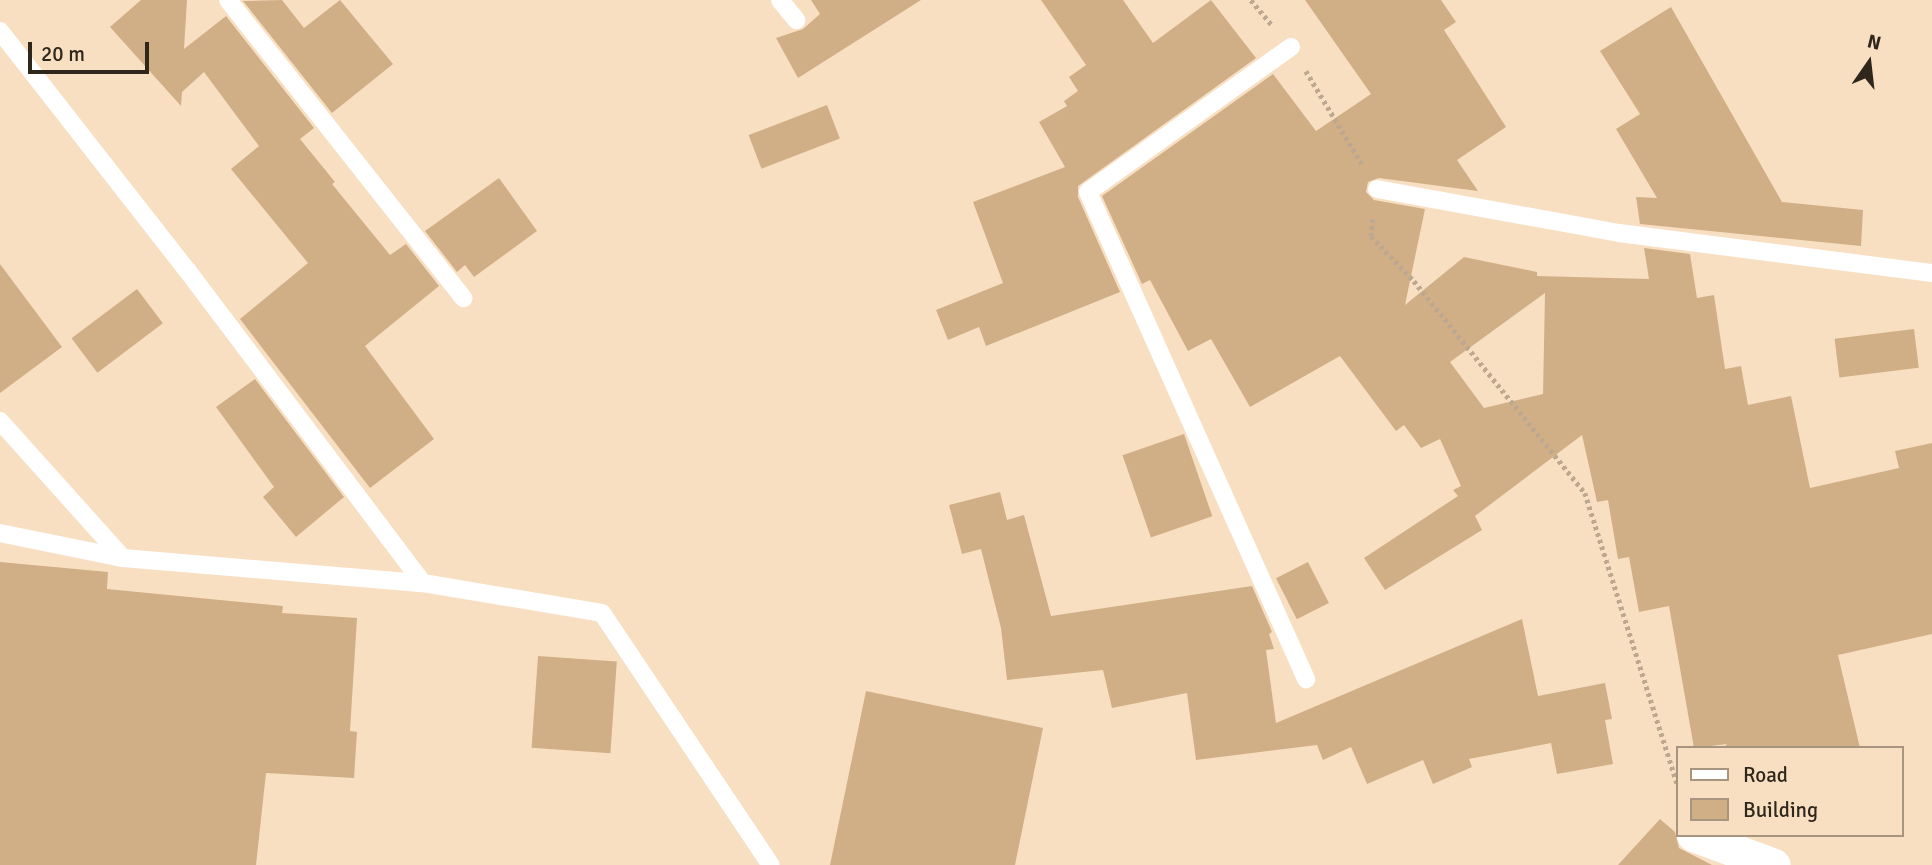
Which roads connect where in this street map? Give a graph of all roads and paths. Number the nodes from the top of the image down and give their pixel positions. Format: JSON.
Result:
{"nodes":[{"id":1,"x":228,"y":0,"type":"edge"},
{"id":2,"x":780,"y":0,"type":"edge"},
{"id":3,"x":1251,"y":0,"type":"edge"},
{"id":4,"x":796,"y":20,"type":"dead end"},
{"id":5,"x":0,"y":32,"type":"edge"},
{"id":6,"x":1291,"y":47,"type":"junction"},
{"id":7,"x":1377,"y":189,"type":"junction"},
{"id":8,"x":1932,"y":273,"type":"edge"},
{"id":9,"x":463,"y":298,"type":"dead end"},
{"id":10,"x":0,"y":421,"type":"edge"},
{"id":11,"x":0,"y":533,"type":"edge"},
{"id":12,"x":123,"y":558,"type":"junction"},
{"id":13,"x":423,"y":583,"type":"junction"},
{"id":14,"x":1306,"y":679,"type":"dead end"},
{"id":15,"x":1676,"y":781,"type":"edge"},
{"id":16,"x":1698,"y":837,"type":"edge"},
{"id":17,"x":771,"y":865,"type":"edge"},
{"id":18,"x":1774,"y":865,"type":"edge"}],
"edges":[{"from":1,"to":9,"type":"lane"},
{"from":2,"to":4,"type":"lane"},
{"from":3,"to":6,"type":"path"},
{"from":5,"to":13,"type":"lane"},
{"from":6,"to":7,"type":"path"},
{"from":6,"to":14,"type":"lane"},
{"from":7,"to":8,"type":"lane"},
{"from":7,"to":15,"type":"path"},
{"from":10,"to":12,"type":"lane"},
{"from":11,"to":12,"type":"lane"},
{"from":12,"to":13,"type":"lane"},
{"from":13,"to":17,"type":"lane"},
{"from":16,"to":18,"type":"street"}]}
